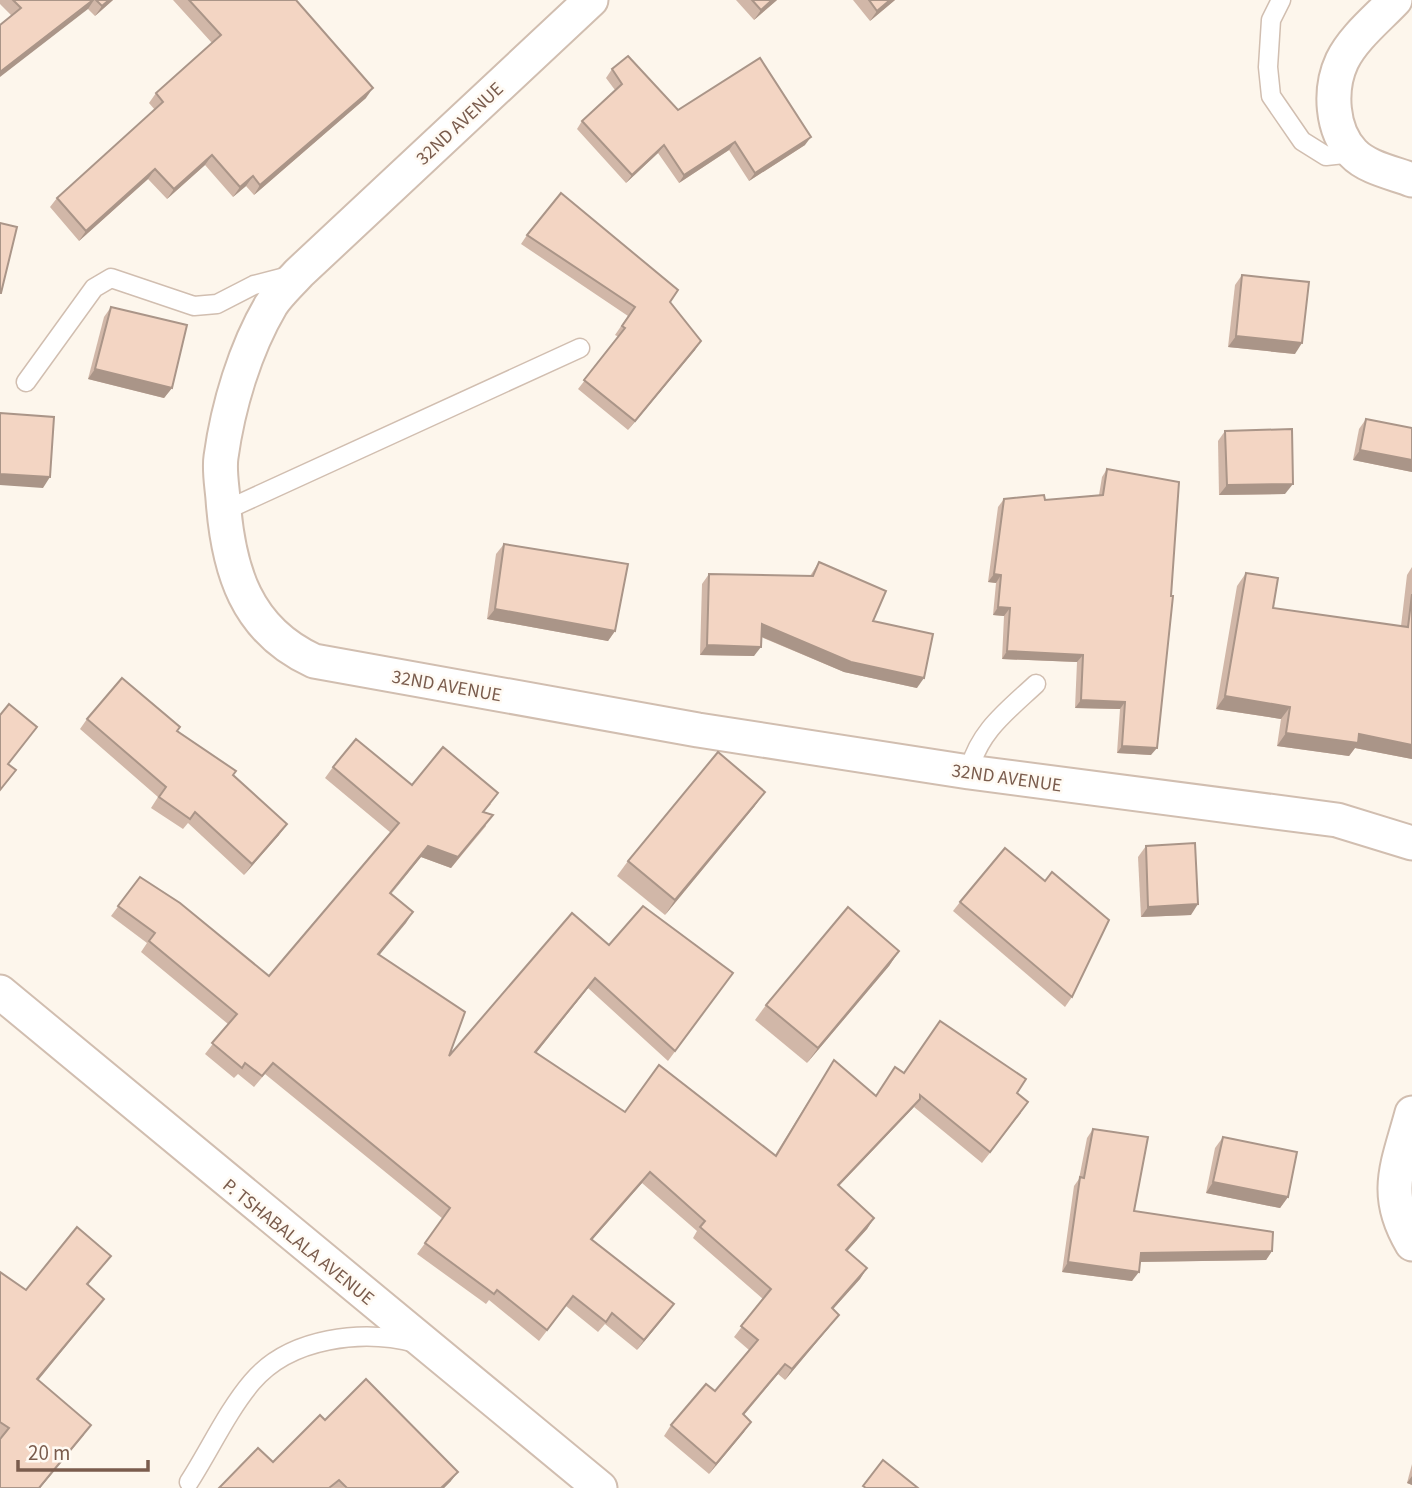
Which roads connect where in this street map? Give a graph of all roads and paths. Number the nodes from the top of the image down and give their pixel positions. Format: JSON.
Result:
{"nodes":[{"id":1,"x":591,"y":0,"type":"edge"},
{"id":2,"x":1281,"y":0,"type":"edge"},
{"id":3,"x":1395,"y":0,"type":"edge"},
{"id":4,"x":1353,"y":153,"type":"junction"},
{"id":5,"x":1412,"y":180,"type":"edge"},
{"id":6,"x":299,"y":273,"type":"junction"},
{"id":7,"x":580,"y":348,"type":"dead end"},
{"id":8,"x":26,"y":382,"type":"dead end"},
{"id":9,"x":224,"y":511,"type":"junction"},
{"id":10,"x":1036,"y":684,"type":"dead end"},
{"id":11,"x":969,"y":772,"type":"junction"},
{"id":12,"x":1412,"y":843,"type":"edge"},
{"id":13,"x":0,"y":992,"type":"edge"},
{"id":14,"x":1412,"y":1113,"type":"edge"},
{"id":15,"x":1412,"y":1244,"type":"edge"},
{"id":16,"x":433,"y":1348,"type":"junction"},
{"id":17,"x":189,"y":1482,"type":"dead end"},
{"id":18,"x":600,"y":1488,"type":"edge"}],
"edges":[{"from":1,"to":6,"type":"street","name":"32ND AVENUE"},
{"from":2,"to":4,"type":"lane"},
{"from":3,"to":4,"type":"street"},
{"from":4,"to":5,"type":"street"},
{"from":6,"to":8,"type":"lane"},
{"from":6,"to":9,"type":"street","name":"32ND AVENUE"},
{"from":7,"to":9,"type":"lane"},
{"from":9,"to":11,"type":"street","name":"32ND AVENUE"},
{"from":10,"to":11,"type":"lane"},
{"from":11,"to":12,"type":"street","name":"32ND AVENUE"},
{"from":13,"to":16,"type":"street","name":"P. TSHABALALA AVENUE"},
{"from":14,"to":15,"type":"street"},
{"from":16,"to":17,"type":"lane"},
{"from":16,"to":18,"type":"street","name":"P. TSHABALALA AVENUE"}]}
